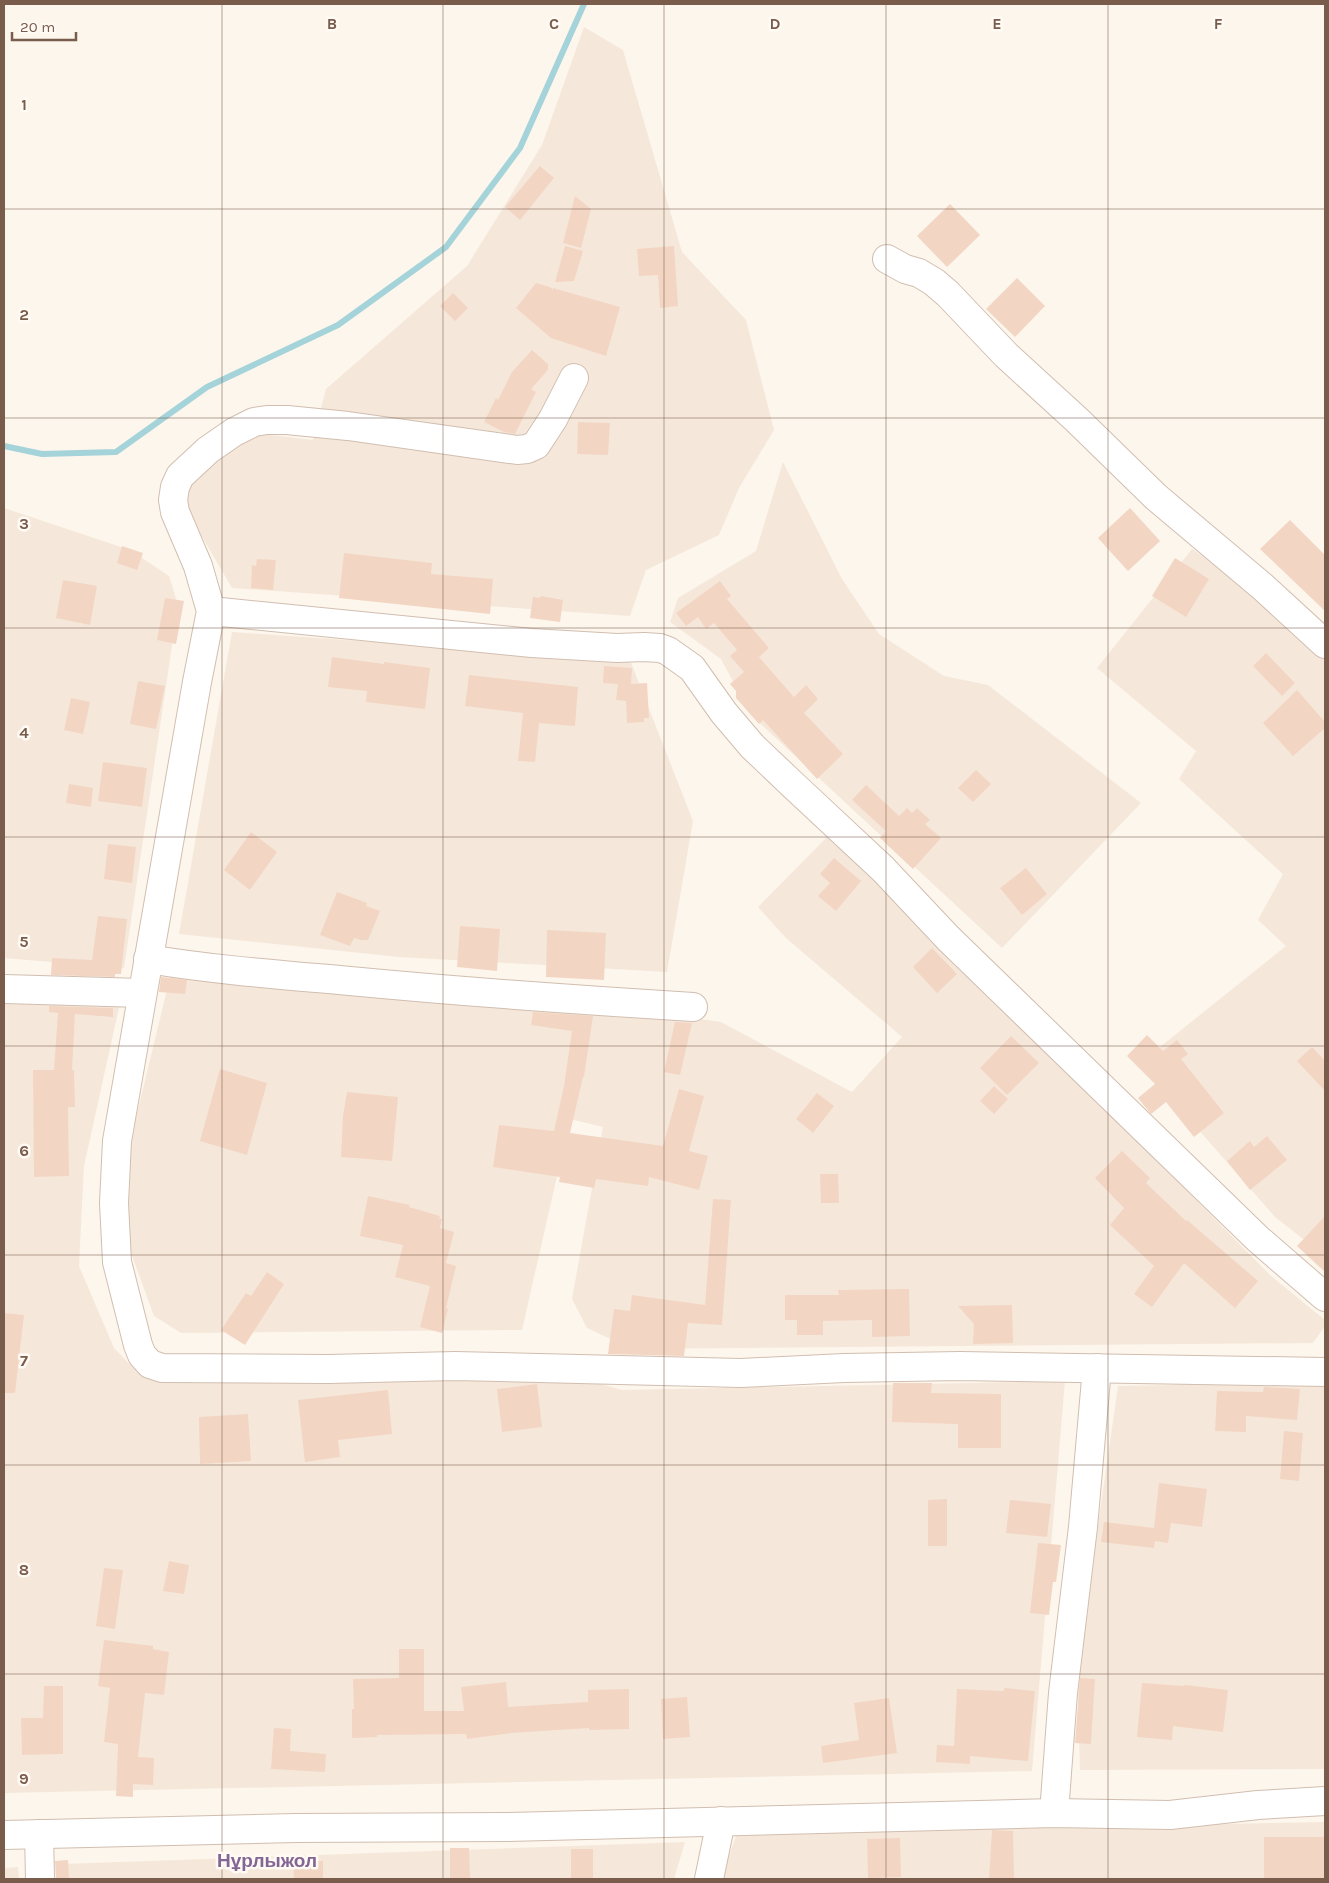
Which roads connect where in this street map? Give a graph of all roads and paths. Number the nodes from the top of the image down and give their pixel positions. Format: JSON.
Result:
{"nodes":[{"id":1,"x":886,"y":259,"type":"dead end"},
{"id":2,"x":574,"y":378,"type":"dead end"},
{"id":3,"x":211,"y":611,"type":"junction"},
{"id":4,"x":1325,"y":644,"type":"edge"},
{"id":5,"x":148,"y":959,"type":"junction"},
{"id":6,"x":4,"y":989,"type":"edge"},
{"id":7,"x":142,"y":993,"type":"junction"},
{"id":8,"x":693,"y":1007,"type":"dead end"},
{"id":9,"x":1325,"y":1297,"type":"edge"},
{"id":10,"x":1097,"y":1368,"type":"junction"},
{"id":11,"x":1325,"y":1372,"type":"edge"},
{"id":12,"x":1325,"y":1800,"type":"edge"},
{"id":13,"x":1054,"y":1813,"type":"junction"},
{"id":14,"x":721,"y":1821,"type":"junction"},
{"id":15,"x":39,"y":1834,"type":"junction"},
{"id":16,"x":4,"y":1835,"type":"edge"},
{"id":17,"x":40,"y":1879,"type":"edge"},
{"id":18,"x":709,"y":1879,"type":"edge"}],
"edges":[{"from":1,"to":4,"type":"street"},
{"from":2,"to":3,"type":"street"},
{"from":3,"to":5,"type":"street"},
{"from":3,"to":9,"type":"street"},
{"from":5,"to":7,"type":"street"},
{"from":5,"to":8,"type":"street"},
{"from":6,"to":7,"type":"street"},
{"from":7,"to":10,"type":"street"},
{"from":10,"to":11,"type":"street"},
{"from":10,"to":13,"type":"street"},
{"from":12,"to":13,"type":"street"},
{"from":13,"to":14,"type":"street"},
{"from":14,"to":15,"type":"street"},
{"from":14,"to":18,"type":"street"},
{"from":15,"to":16,"type":"street"},
{"from":15,"to":17,"type":"street"}]}
